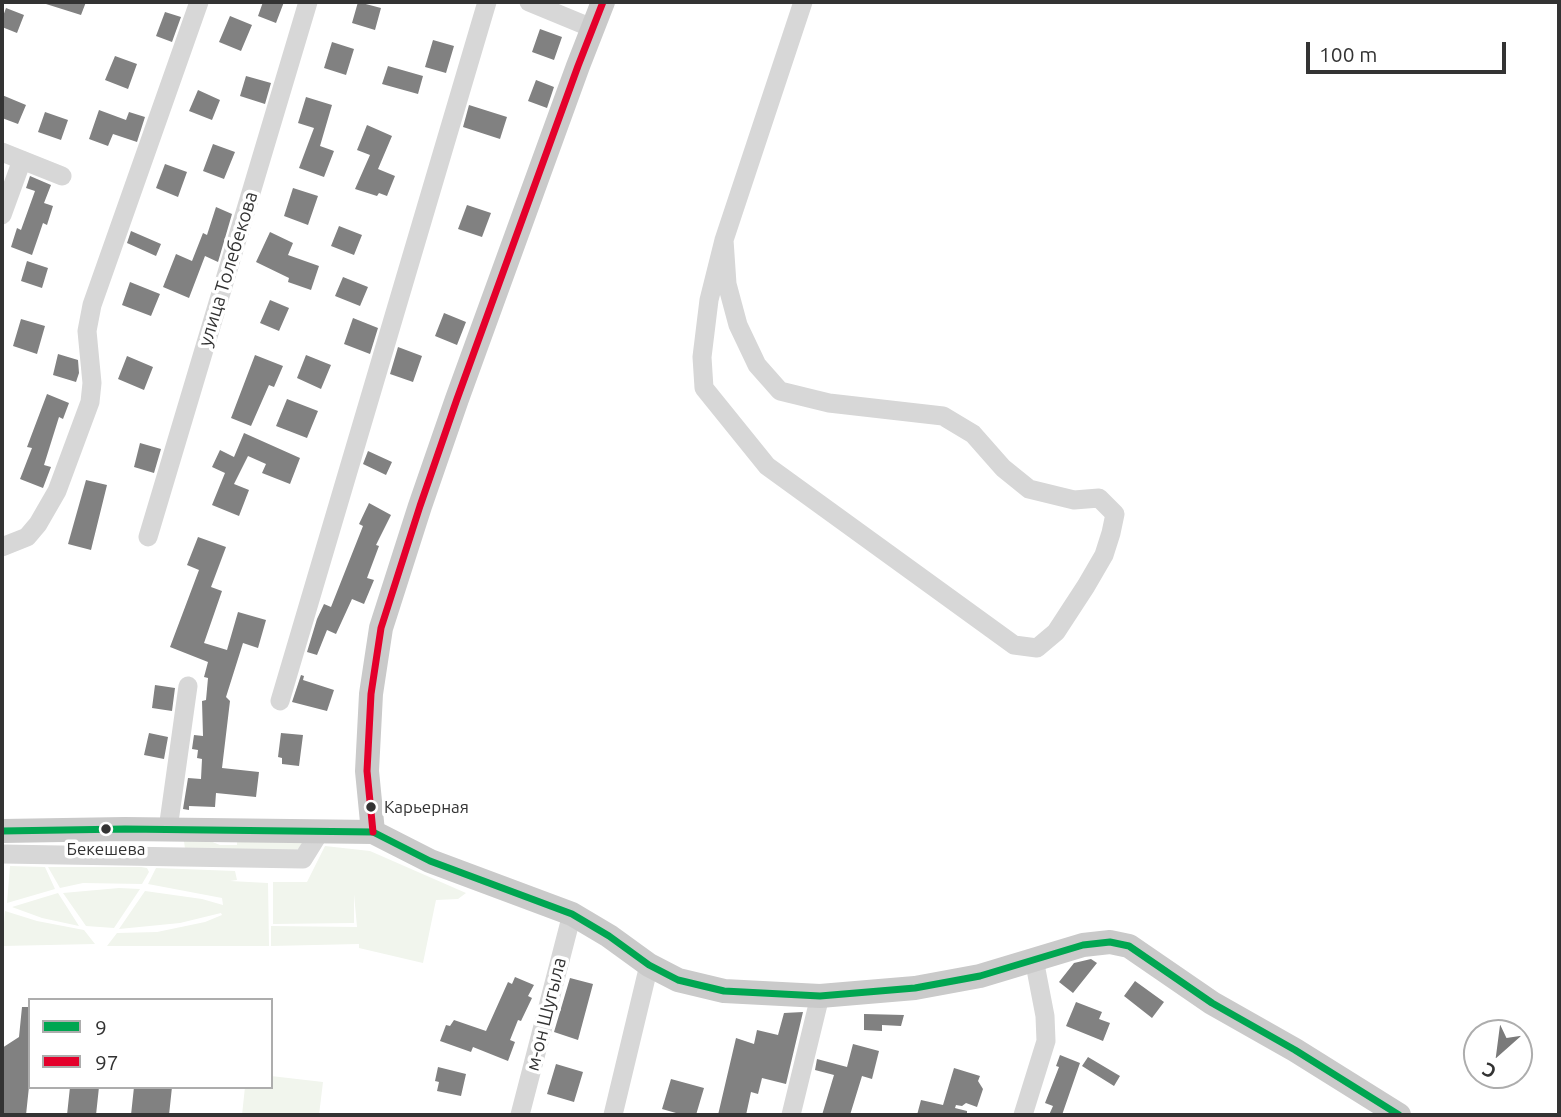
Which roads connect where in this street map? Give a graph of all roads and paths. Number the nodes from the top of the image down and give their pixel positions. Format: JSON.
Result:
{"nodes":[{"id":1,"x":199,"y":2,"type":"edge"},
{"id":2,"x":308,"y":2,"type":"edge"},
{"id":3,"x":487,"y":2,"type":"edge"},
{"id":4,"x":528,"y":2,"type":"edge"},
{"id":5,"x":603,"y":2,"type":"edge"},
{"id":6,"x":803,"y":2,"type":"edge"},
{"id":7,"x":592,"y":28,"type":"junction"},
{"id":8,"x":2,"y":152,"type":"edge"},
{"id":9,"x":22,"y":160,"type":"junction"},
{"id":10,"x":62,"y":176,"type":"dead end"},
{"id":11,"x":2,"y":215,"type":"edge"},
{"id":12,"x":723,"y":240,"type":"junction"},
{"id":13,"x":148,"y":537,"type":"dead end"},
{"id":14,"x":2,"y":547,"type":"edge"},
{"id":15,"x":188,"y":686,"type":"dead end"},
{"id":16,"x":279,"y":701,"type":"dead end"},
{"id":17,"x":169,"y":829,"type":"junction"},
{"id":18,"x":321,"y":830,"type":"junction"},
{"id":19,"x":2,"y":831,"type":"edge"},
{"id":20,"x":373,"y":832,"type":"junction"},
{"id":21,"x":2,"y":854,"type":"edge"},
{"id":22,"x":572,"y":914,"type":"junction"},
{"id":23,"x":1034,"y":959,"type":"junction"},
{"id":24,"x":649,"y":965,"type":"junction"},
{"id":25,"x":820,"y":996,"type":"junction"},
{"id":26,"x":520,"y":1115,"type":"edge"},
{"id":27,"x":614,"y":1115,"type":"edge"},
{"id":28,"x":791,"y":1115,"type":"edge"},
{"id":29,"x":1023,"y":1115,"type":"edge"},
{"id":30,"x":1399,"y":1115,"type":"edge"}],
"edges":[{"from":1,"to":14,"type":"street"},
{"from":2,"to":13,"type":"street","name":"улица Толебекова"},
{"from":3,"to":16,"type":"street"},
{"from":4,"to":7,"type":"street"},
{"from":5,"to":7,"type":"main road"},
{"from":6,"to":12,"type":"street"},
{"from":7,"to":20,"type":"main road"},
{"from":8,"to":9,"type":"street"},
{"from":9,"to":10,"type":"street"},
{"from":9,"to":11,"type":"street"},
{"from":12,"to":12,"type":"street"},
{"from":15,"to":17,"type":"street"},
{"from":17,"to":18,"type":"main road"},
{"from":17,"to":19,"type":"main road"},
{"from":18,"to":20,"type":"main road"},
{"from":18,"to":21,"type":"street"},
{"from":20,"to":22,"type":"main road"},
{"from":22,"to":24,"type":"main road"},
{"from":22,"to":26,"type":"street","name":"м-он Шугыла"},
{"from":23,"to":25,"type":"main road"},
{"from":23,"to":29,"type":"street"},
{"from":23,"to":30,"type":"main road"},
{"from":24,"to":25,"type":"main road"},
{"from":24,"to":27,"type":"street"},
{"from":25,"to":28,"type":"street"}]}
